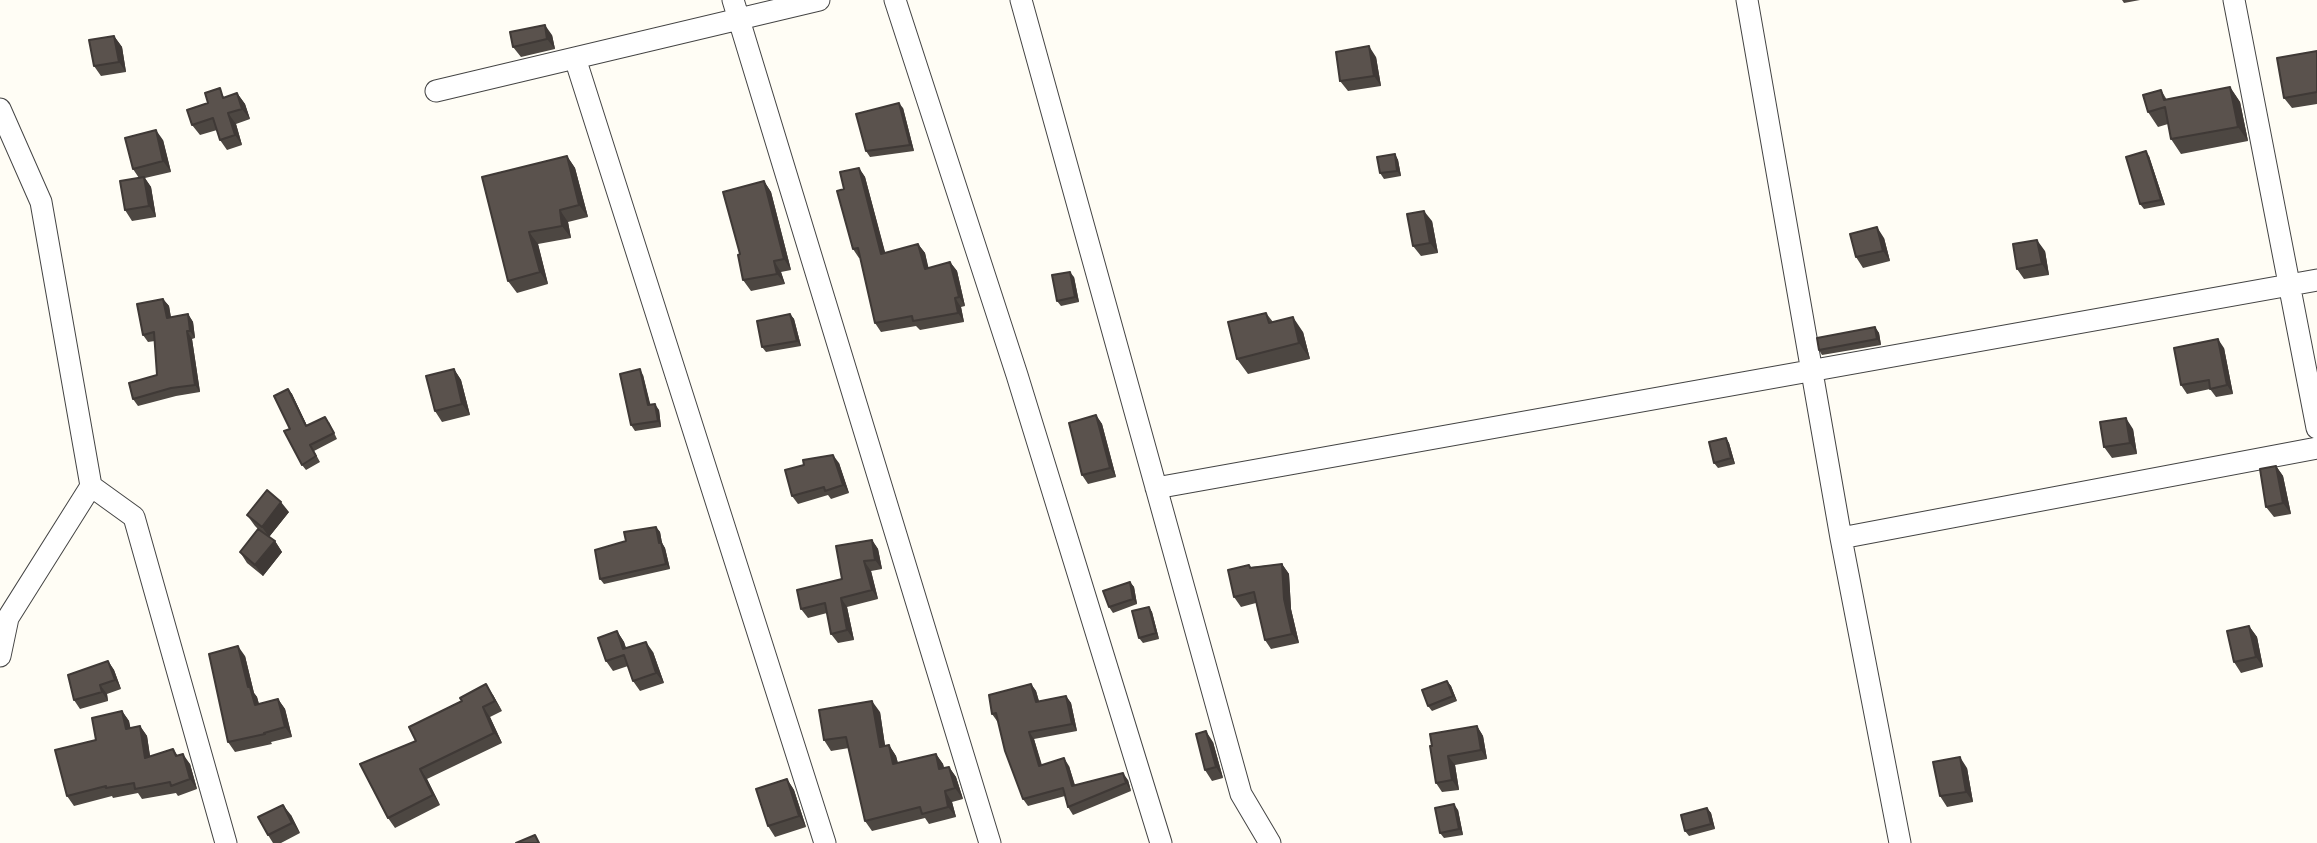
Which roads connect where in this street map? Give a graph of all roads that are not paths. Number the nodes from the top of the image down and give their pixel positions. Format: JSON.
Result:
{"nodes":[{"id":1,"x":819,"y":0,"type":"edge"},
{"id":2,"x":895,"y":0,"type":"edge"},
{"id":3,"x":1021,"y":0,"type":"edge"},
{"id":4,"x":1747,"y":0,"type":"edge"},
{"id":5,"x":2234,"y":0,"type":"edge"},
{"id":6,"x":736,"y":10,"type":"edge"},
{"id":7,"x":575,"y":58,"type":"junction"},
{"id":8,"x":436,"y":91,"type":"dead end"},
{"id":9,"x":3,"y":121,"type":"edge"},
{"id":10,"x":2317,"y":280,"type":"edge"},
{"id":11,"x":2289,"y":285,"type":"junction"},
{"id":12,"x":1811,"y":371,"type":"junction"},
{"id":13,"x":2317,"y":428,"type":"edge"},
{"id":14,"x":2317,"y":447,"type":"edge"},
{"id":15,"x":92,"y":486,"type":"junction"},
{"id":16,"x":1156,"y":488,"type":"junction"},
{"id":17,"x":1841,"y":538,"type":"junction"},
{"id":18,"x":0,"y":656,"type":"edge"},
{"id":19,"x":226,"y":843,"type":"edge"},
{"id":20,"x":825,"y":843,"type":"edge"},
{"id":21,"x":990,"y":843,"type":"edge"},
{"id":22,"x":1161,"y":843,"type":"edge"},
{"id":23,"x":1270,"y":843,"type":"edge"},
{"id":24,"x":1900,"y":843,"type":"edge"}],
"edges":[{"from":1,"to":6,"type":"street"},
{"from":2,"to":22,"type":"street"},
{"from":3,"to":16,"type":"street"},
{"from":4,"to":12,"type":"street"},
{"from":5,"to":11,"type":"street"},
{"from":6,"to":7,"type":"street"},
{"from":6,"to":21,"type":"street"},
{"from":7,"to":8,"type":"street"},
{"from":7,"to":20,"type":"street"},
{"from":9,"to":15,"type":"street"},
{"from":10,"to":11,"type":"street"},
{"from":11,"to":12,"type":"street"},
{"from":11,"to":13,"type":"street"},
{"from":12,"to":16,"type":"street"},
{"from":12,"to":17,"type":"street"},
{"from":14,"to":17,"type":"street"},
{"from":15,"to":18,"type":"street"},
{"from":15,"to":19,"type":"street"},
{"from":16,"to":23,"type":"street"},
{"from":17,"to":24,"type":"street"}]}
